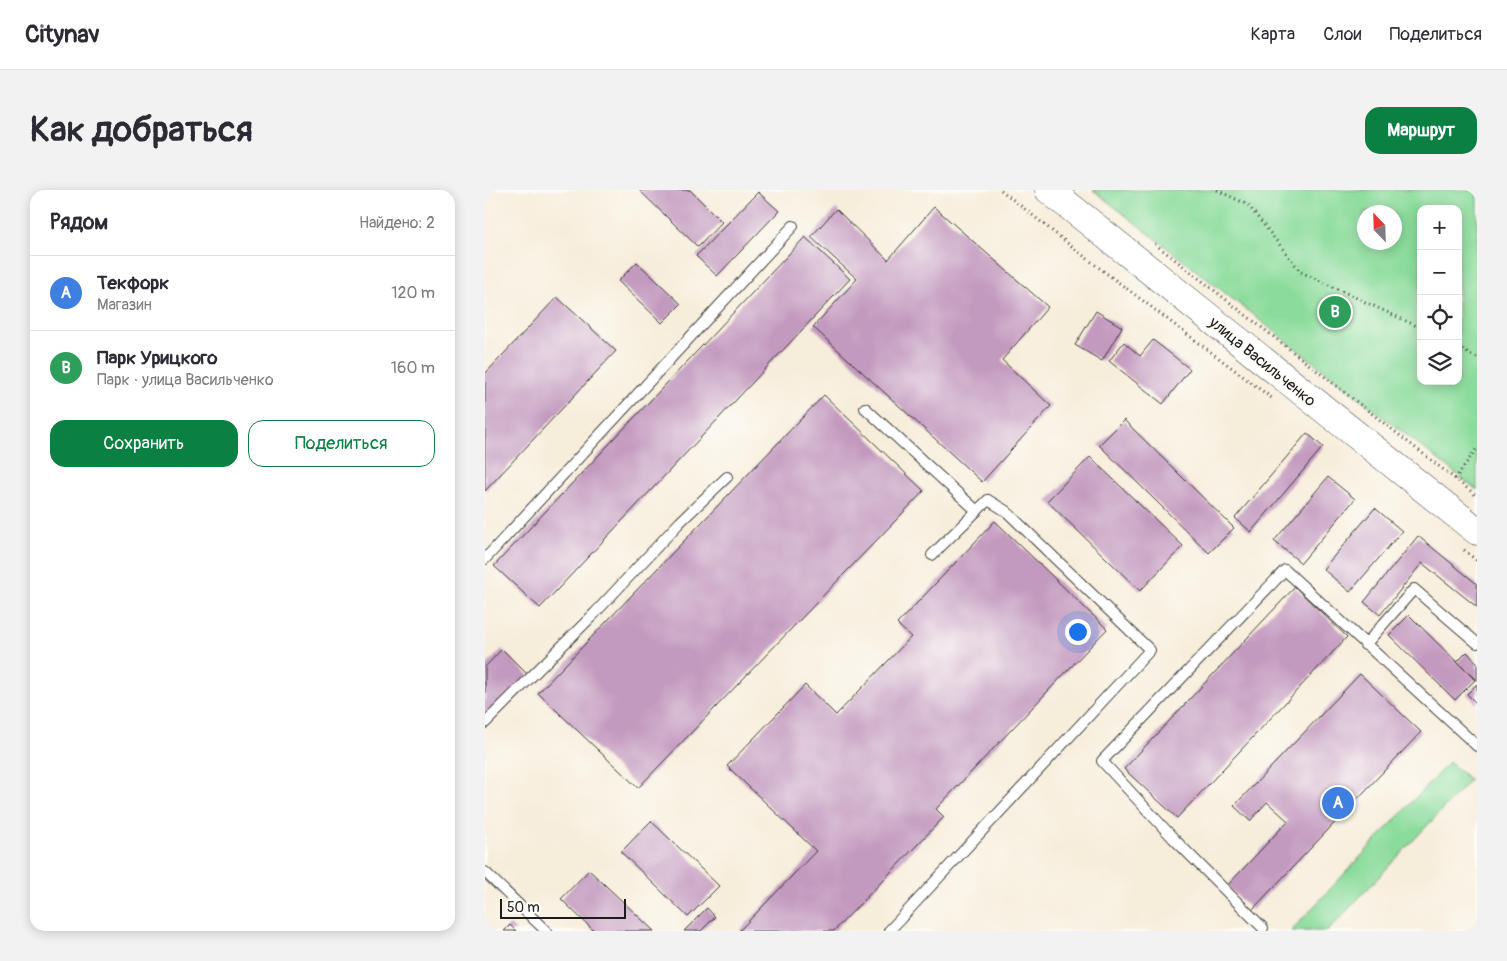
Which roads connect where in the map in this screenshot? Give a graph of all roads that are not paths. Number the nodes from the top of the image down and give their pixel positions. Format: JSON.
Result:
{"nodes":[{"id":1,"x":1049,"y":190,"type":"edge"},
{"id":2,"x":793,"y":226,"type":"dead end"},
{"id":3,"x":865,"y":408,"type":"dead end"},
{"id":4,"x":727,"y":477,"type":"dead end"},
{"id":5,"x":977,"y":511,"type":"junction"},
{"id":6,"x":1469,"y":540,"type":"edge"},
{"id":7,"x":932,"y":555,"type":"dead end"},
{"id":8,"x":485,"y":559,"type":"edge"},
{"id":9,"x":1477,"y":643,"type":"edge"},
{"id":10,"x":1365,"y":645,"type":"junction"},
{"id":11,"x":485,"y":723,"type":"edge"},
{"id":12,"x":1477,"y":746,"type":"edge"},
{"id":13,"x":485,"y":872,"type":"edge"},
{"id":14,"x":1263,"y":928,"type":"dead end"},
{"id":15,"x":546,"y":931,"type":"edge"},
{"id":16,"x":889,"y":931,"type":"edge"}],
"edges":[{"from":1,"to":6,"type":"main road","name":"улица Васильченко"},
{"from":2,"to":8,"type":"lane"},
{"from":3,"to":5,"type":"lane"},
{"from":4,"to":11,"type":"lane"},
{"from":5,"to":7,"type":"lane"},
{"from":5,"to":16,"type":"lane"},
{"from":9,"to":10,"type":"lane"},
{"from":10,"to":12,"type":"lane"},
{"from":10,"to":14,"type":"lane"},
{"from":13,"to":15,"type":"lane"}]}
